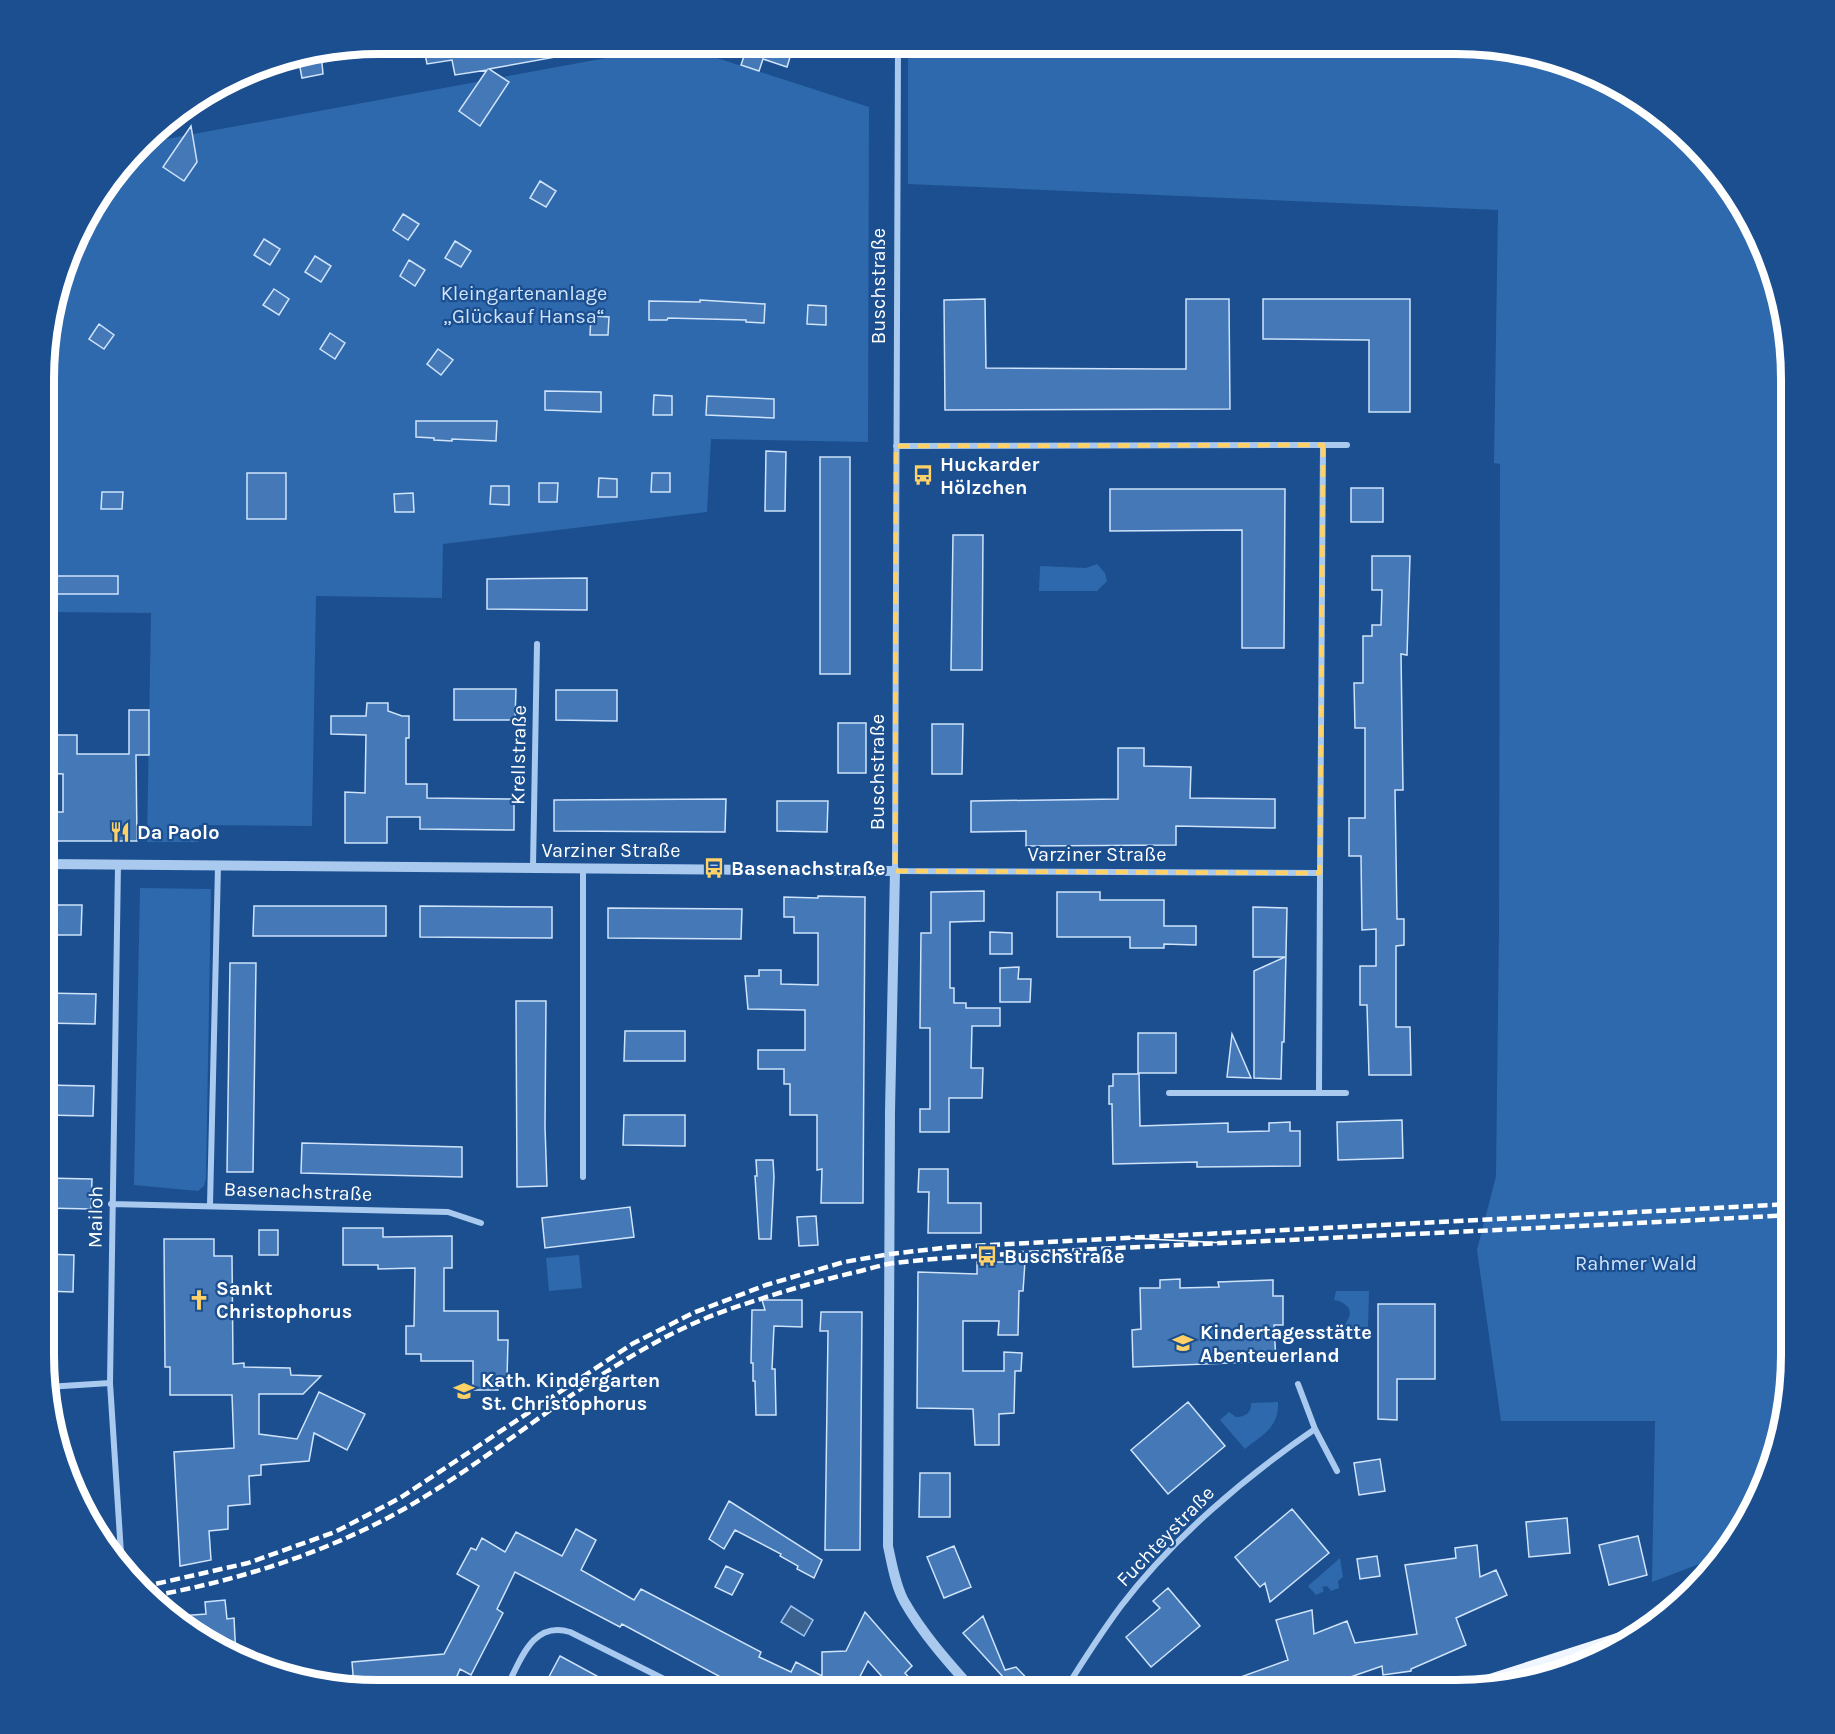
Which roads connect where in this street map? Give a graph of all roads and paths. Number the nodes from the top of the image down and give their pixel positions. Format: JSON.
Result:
{"nodes":[{"id":1,"x":898,"y":54,"type":"edge"},
{"id":2,"x":1323,"y":445,"type":"junction"},
{"id":3,"x":1347,"y":445,"type":"dead end"},
{"id":4,"x":896,"y":446,"type":"junction"},
{"id":5,"x":537,"y":644,"type":"dead end"},
{"id":6,"x":54,"y":864,"type":"edge"},
{"id":7,"x":118,"y":864,"type":"junction"},
{"id":8,"x":218,"y":866,"type":"junction"},
{"id":9,"x":533,"y":867,"type":"junction"},
{"id":10,"x":583,"y":868,"type":"junction"},
{"id":11,"x":895,"y":871,"type":"junction"},
{"id":12,"x":1320,"y":873,"type":"junction"},
{"id":13,"x":1169,"y":1093,"type":"dead end"},
{"id":14,"x":1319,"y":1093,"type":"junction"},
{"id":15,"x":1346,"y":1093,"type":"dead end"},
{"id":16,"x":583,"y":1177,"type":"dead end"},
{"id":17,"x":111,"y":1204,"type":"junction"},
{"id":18,"x":210,"y":1205,"type":"junction"},
{"id":19,"x":481,"y":1223,"type":"dead end"},
{"id":20,"x":110,"y":1383,"type":"junction"},
{"id":21,"x":1298,"y":1384,"type":"dead end"},
{"id":22,"x":56,"y":1386,"type":"edge"},
{"id":23,"x":1315,"y":1429,"type":"junction"},
{"id":24,"x":1336,"y":1471,"type":"dead end"},
{"id":25,"x":121,"y":1553,"type":"edge"},
{"id":26,"x":1598,"y":1647,"type":"edge"},
{"id":27,"x":1510,"y":1675,"type":"edge"},
{"id":28,"x":510,"y":1680,"type":"edge"},
{"id":29,"x":666,"y":1680,"type":"edge"},
{"id":30,"x":964,"y":1680,"type":"edge"},
{"id":31,"x":1071,"y":1680,"type":"edge"}],
"edges":[{"from":1,"to":4,"type":"street","name":"Buschstraße"},
{"from":2,"to":3,"type":"street"},
{"from":2,"to":4,"type":"street"},
{"from":2,"to":12,"type":"street"},
{"from":4,"to":11,"type":"street","name":"Buschstraße"},
{"from":5,"to":9,"type":"street","name":"Krellstraße"},
{"from":6,"to":7,"type":"street","name":"Varziner Straße"},
{"from":7,"to":8,"type":"street","name":"Varziner Straße"},
{"from":7,"to":17,"type":"street","name":"Mailoh"},
{"from":8,"to":9,"type":"street","name":"Varziner Straße"},
{"from":8,"to":18,"type":"street"},
{"from":9,"to":10,"type":"street","name":"Varziner Straße"},
{"from":10,"to":11,"type":"street","name":"Varziner Straße"},
{"from":10,"to":16,"type":"street"},
{"from":11,"to":12,"type":"street","name":"Varziner Straße"},
{"from":11,"to":30,"type":"street","name":"Buschstraße"},
{"from":12,"to":14,"type":"street"},
{"from":13,"to":14,"type":"street"},
{"from":14,"to":15,"type":"street"},
{"from":17,"to":18,"type":"street","name":"Basenachstraße"},
{"from":17,"to":20,"type":"street","name":"Mailoh"},
{"from":18,"to":19,"type":"street","name":"Basenachstraße"},
{"from":20,"to":22,"type":"street"},
{"from":20,"to":25,"type":"street","name":"Mailoh"},
{"from":21,"to":23,"type":"street"},
{"from":23,"to":24,"type":"street"},
{"from":23,"to":31,"type":"street","name":"Fuchteystraße"},
{"from":26,"to":27,"type":"main road"},
{"from":28,"to":29,"type":"street"}]}
